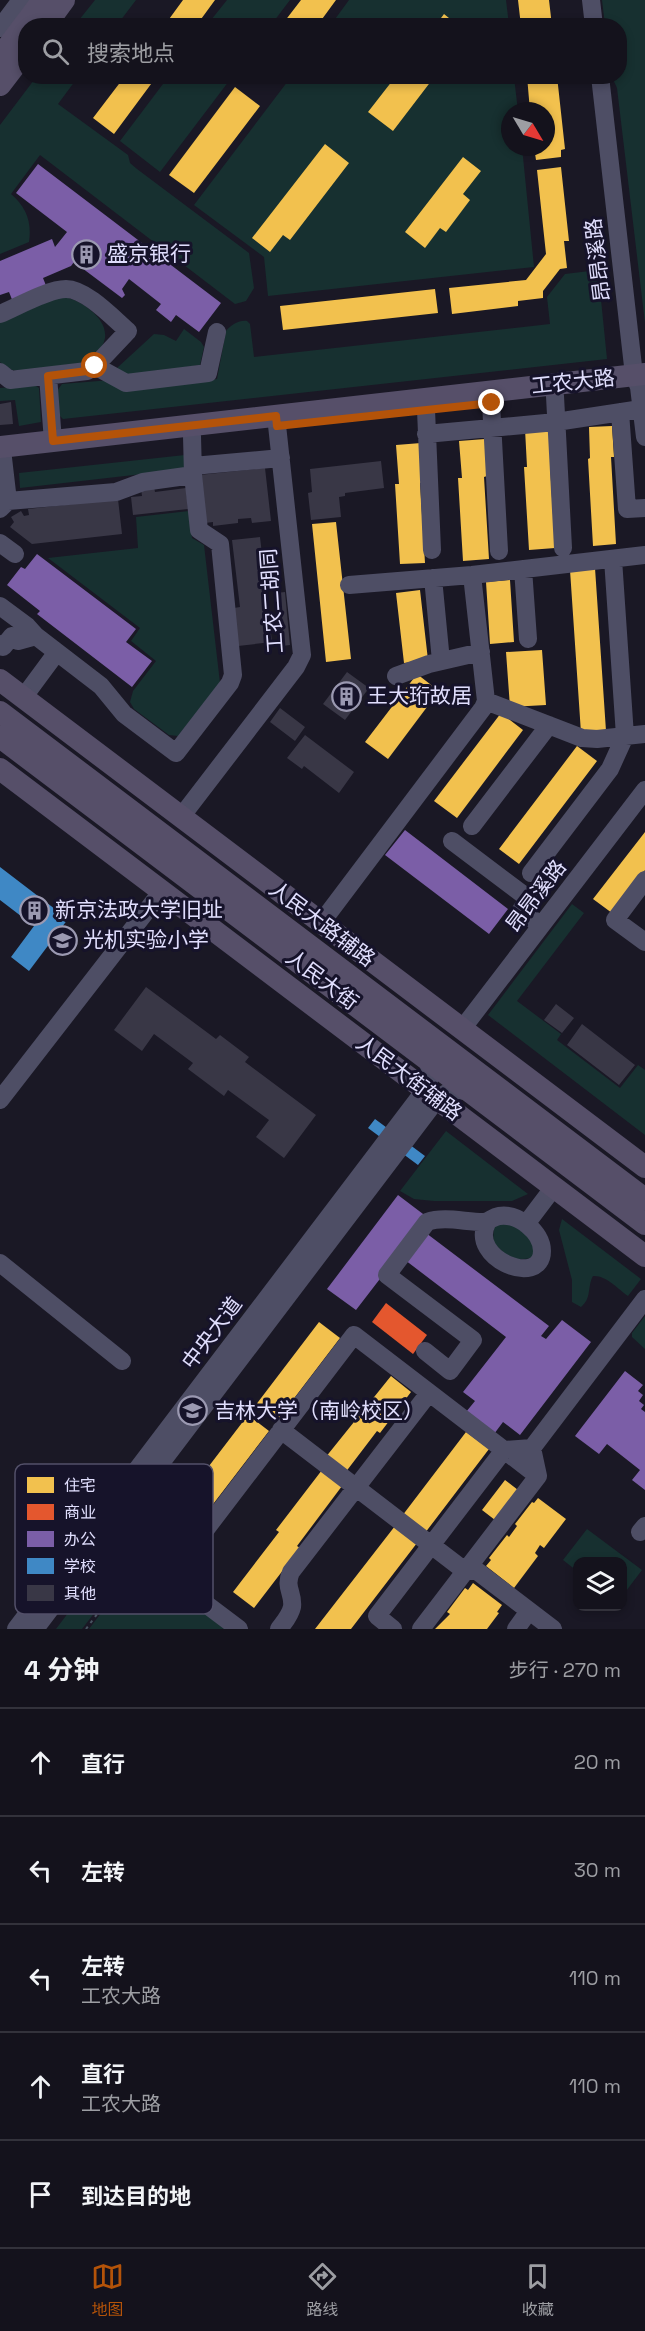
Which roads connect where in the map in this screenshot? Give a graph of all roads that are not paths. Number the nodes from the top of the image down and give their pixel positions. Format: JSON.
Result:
{"nodes":[{"id":1,"x":21,"y":0,"type":"edge"},
{"id":2,"x":43,"y":0,"type":"edge"},
{"id":3,"x":64,"y":0,"type":"edge"},
{"id":4,"x":591,"y":0,"type":"edge"},
{"id":5,"x":29,"y":18,"type":"edge"},
{"id":6,"x":51,"y":18,"type":"edge"},
{"id":7,"x":593,"y":18,"type":"edge"},
{"id":8,"x":0,"y":28,"type":"edge"},
{"id":9,"x":18,"y":33,"type":"edge"},
{"id":10,"x":0,"y":57,"type":"edge"},
{"id":11,"x":18,"y":61,"type":"edge"},
{"id":12,"x":601,"y":84,"type":"edge"},
{"id":13,"x":0,"y":85,"type":"edge"},
{"id":14,"x":0,"y":314,"type":"edge"},
{"id":15,"x":217,"y":332,"type":"dead end"},
{"id":16,"x":95,"y":366,"type":"junction"},
{"id":17,"x":0,"y":372,"type":"edge"},
{"id":18,"x":48,"y":376,"type":"junction"},
{"id":19,"x":641,"y":386,"type":"edge"},
{"id":20,"x":555,"y":396,"type":"junction"},
{"id":21,"x":492,"y":403,"type":"junction"},
{"id":22,"x":426,"y":410,"type":"junction"},
{"id":23,"x":620,"y":412,"type":"junction"},
{"id":24,"x":277,"y":421,"type":"junction"},
{"id":25,"x":556,"y":422,"type":"junction"},
{"id":26,"x":493,"y":428,"type":"junction"},
{"id":27,"x":426,"y":434,"type":"junction"},
{"id":28,"x":192,"y":436,"type":"junction"},
{"id":29,"x":645,"y":437,"type":"edge"},
{"id":30,"x":53,"y":441,"type":"junction"},
{"id":31,"x":1,"y":454,"type":"edge"},
{"id":32,"x":281,"y":458,"type":"junction"},
{"id":33,"x":193,"y":471,"type":"junction"},
{"id":34,"x":4,"y":506,"type":"edge"},
{"id":35,"x":645,"y":508,"type":"edge"},
{"id":36,"x":563,"y":548,"type":"dead end"},
{"id":37,"x":432,"y":550,"type":"dead end"},
{"id":38,"x":499,"y":551,"type":"dead end"},
{"id":39,"x":645,"y":555,"type":"edge"},
{"id":40,"x":613,"y":559,"type":"junction"},
{"id":41,"x":523,"y":569,"type":"junction"},
{"id":42,"x":472,"y":574,"type":"junction"},
{"id":43,"x":433,"y":578,"type":"junction"},
{"id":44,"x":349,"y":585,"type":"dead end"},
{"id":45,"x":0,"y":606,"type":"edge"},
{"id":46,"x":36,"y":636,"type":"junction"},
{"id":47,"x":528,"y":639,"type":"dead end"},
{"id":48,"x":0,"y":644,"type":"edge"},
{"id":49,"x":57,"y":652,"type":"junction"},
{"id":50,"x":481,"y":652,"type":"junction"},
{"id":51,"x":441,"y":661,"type":"junction"},
{"id":52,"x":396,"y":676,"type":"dead end"},
{"id":53,"x":0,"y":680,"type":"edge"},
{"id":54,"x":23,"y":698,"type":"junction"},
{"id":55,"x":486,"y":701,"type":"junction"},
{"id":56,"x":0,"y":712,"type":"edge"},
{"id":57,"x":549,"y":725,"type":"junction"},
{"id":58,"x":645,"y":734,"type":"edge"},
{"id":59,"x":625,"y":736,"type":"junction"},
{"id":60,"x":0,"y":737,"type":"edge"},
{"id":61,"x":0,"y":769,"type":"edge"},
{"id":62,"x":645,"y":790,"type":"edge"},
{"id":63,"x":181,"y":817,"type":"junction"},
{"id":64,"x":472,"y":826,"type":"dead end"},
{"id":65,"x":452,"y":841,"type":"dead end"},
{"id":66,"x":531,"y":873,"type":"dead end"},
{"id":67,"x":645,"y":880,"type":"edge"},
{"id":68,"x":163,"y":892,"type":"junction"},
{"id":69,"x":321,"y":923,"type":"junction"},
{"id":70,"x":541,"y":926,"type":"junction"},
{"id":71,"x":645,"y":942,"type":"edge"},
{"id":72,"x":462,"y":1029,"type":"junction"},
{"id":73,"x":428,"y":1060,"type":"junction"},
{"id":74,"x":468,"y":1091,"type":"junction"},
{"id":75,"x":431,"y":1094,"type":"junction"},
{"id":76,"x":0,"y":1100,"type":"edge"},
{"id":77,"x":645,"y":1167,"type":"edge"},
{"id":78,"x":554,"y":1187,"type":"junction"},
{"id":79,"x":645,"y":1198,"type":"edge"},
{"id":80,"x":487,"y":1222,"type":"junction"},
{"id":81,"x":526,"y":1224,"type":"junction"},
{"id":82,"x":645,"y":1224,"type":"edge"},
{"id":83,"x":645,"y":1256,"type":"edge"},
{"id":84,"x":0,"y":1263,"type":"edge"},
{"id":85,"x":645,"y":1299,"type":"edge"},
{"id":86,"x":425,"y":1351,"type":"dead end"},
{"id":87,"x":122,"y":1361,"type":"dead end"},
{"id":88,"x":429,"y":1393,"type":"junction"},
{"id":89,"x":281,"y":1430,"type":"junction"},
{"id":90,"x":532,"y":1448,"type":"junction"},
{"id":91,"x":504,"y":1450,"type":"junction"},
{"id":92,"x":144,"y":1464,"type":"edge"},
{"id":93,"x":158,"y":1464,"type":"edge"},
{"id":94,"x":538,"y":1476,"type":"junction"},
{"id":95,"x":356,"y":1488,"type":"junction"},
{"id":96,"x":213,"y":1520,"type":"edge"},
{"id":97,"x":431,"y":1545,"type":"junction"},
{"id":98,"x":465,"y":1571,"type":"junction"},
{"id":99,"x":213,"y":1610,"type":"edge"},
{"id":100,"x":529,"y":1611,"type":"junction"},
{"id":101,"x":28,"y":1614,"type":"edge"},
{"id":102,"x":46,"y":1614,"type":"edge"},
{"id":103,"x":271,"y":1627,"type":"edge"},
{"id":104,"x":16,"y":1629,"type":"edge"},
{"id":105,"x":35,"y":1629,"type":"edge"},
{"id":106,"x":238,"y":1629,"type":"edge"},
{"id":107,"x":393,"y":1629,"type":"edge"},
{"id":108,"x":421,"y":1629,"type":"edge"},
{"id":109,"x":516,"y":1629,"type":"edge"},
{"id":110,"x":553,"y":1629,"type":"edge"}],
"edges":[{"from":1,"to":8,"type":"street"},
{"from":2,"to":5,"type":"main road"},
{"from":3,"to":6,"type":"main road"},
{"from":4,"to":7,"type":"street"},
{"from":9,"to":10,"type":"main road"},
{"from":11,"to":13,"type":"main road"},
{"from":12,"to":19,"type":"street","name":"昂昂溪路"},
{"from":14,"to":16,"type":"street"},
{"from":15,"to":16,"type":"street"},
{"from":16,"to":18,"type":"street"},
{"from":17,"to":18,"type":"street"},
{"from":18,"to":30,"type":"street"},
{"from":19,"to":20,"type":"main road","name":"工农大路"},
{"from":19,"to":23,"type":"street"},
{"from":19,"to":24,"type":"main road","name":"工农大路"},
{"from":19,"to":29,"type":"street","name":"昂昂溪路"},
{"from":20,"to":21,"type":"main road","name":"工农大路"},
{"from":20,"to":25,"type":"street"},
{"from":21,"to":22,"type":"main road","name":"工农大路"},
{"from":21,"to":26,"type":"street"},
{"from":22,"to":24,"type":"main road","name":"工农大路"},
{"from":22,"to":27,"type":"street"},
{"from":23,"to":25,"type":"street"},
{"from":23,"to":35,"type":"street"},
{"from":24,"to":28,"type":"main road","name":"工农大路"},
{"from":24,"to":30,"type":"main road","name":"工农大路"},
{"from":24,"to":32,"type":"street","name":"工农二胡同"},
{"from":25,"to":26,"type":"street"},
{"from":25,"to":36,"type":"street"},
{"from":26,"to":27,"type":"street"},
{"from":26,"to":38,"type":"street"},
{"from":27,"to":37,"type":"street"},
{"from":28,"to":31,"type":"main road","name":"工农大路"},
{"from":28,"to":33,"type":"street"},
{"from":30,"to":31,"type":"main road","name":"工农大路"},
{"from":31,"to":34,"type":"street"},
{"from":32,"to":33,"type":"street"},
{"from":32,"to":63,"type":"street","name":"工农二胡同"},
{"from":33,"to":34,"type":"street"},
{"from":33,"to":49,"type":"street"},
{"from":39,"to":40,"type":"street"},
{"from":40,"to":41,"type":"street"},
{"from":40,"to":59,"type":"street"},
{"from":41,"to":42,"type":"street"},
{"from":41,"to":47,"type":"street"},
{"from":42,"to":43,"type":"street"},
{"from":42,"to":50,"type":"street"},
{"from":43,"to":44,"type":"street"},
{"from":43,"to":51,"type":"street"},
{"from":45,"to":46,"type":"street"},
{"from":46,"to":48,"type":"street"},
{"from":46,"to":49,"type":"street"},
{"from":49,"to":54,"type":"street"},
{"from":50,"to":51,"type":"street"},
{"from":50,"to":55,"type":"street"},
{"from":51,"to":52,"type":"street"},
{"from":53,"to":54,"type":"main road","name":"人民大路辅路"},
{"from":54,"to":63,"type":"main road","name":"人民大路辅路"},
{"from":55,"to":57,"type":"street"},
{"from":55,"to":69,"type":"street"},
{"from":56,"to":79,"type":"main road","name":"人民大街"},
{"from":57,"to":59,"type":"street"},
{"from":57,"to":64,"type":"street"},
{"from":58,"to":59,"type":"street"},
{"from":59,"to":66,"type":"street"},
{"from":60,"to":73,"type":"main road","name":"人民大街"},
{"from":61,"to":68,"type":"main road","name":"人民大街辅路"},
{"from":62,"to":70,"type":"street","name":"昂昂溪路"},
{"from":63,"to":69,"type":"main road","name":"人民大路辅路"},
{"from":65,"to":70,"type":"street"},
{"from":67,"to":71,"type":"street"},
{"from":68,"to":75,"type":"main road","name":"人民大街辅路"},
{"from":68,"to":76,"type":"street"},
{"from":69,"to":72,"type":"main road","name":"人民大路辅路"},
{"from":70,"to":72,"type":"street","name":"昂昂溪路"},
{"from":72,"to":77,"type":"main road","name":"人民大路辅路"},
{"from":73,"to":74,"type":"main road","name":"人民大街"},
{"from":73,"to":75,"type":"street"},
{"from":74,"to":75,"type":"street"},
{"from":74,"to":82,"type":"main road","name":"人民大街"},
{"from":75,"to":78,"type":"main road","name":"人民大街辅路"},
{"from":75,"to":92,"type":"street","name":"中央大道"},
{"from":75,"to":93,"type":"street","name":"中央大道"},
{"from":78,"to":81,"type":"street"},
{"from":78,"to":83,"type":"main road","name":"人民大街辅路"},
{"from":80,"to":81,"type":"street"},
{"from":80,"to":81,"type":"street"},
{"from":80,"to":86,"type":"street"},
{"from":84,"to":87,"type":"street"},
{"from":85,"to":90,"type":"street"},
{"from":88,"to":89,"type":"street"},
{"from":88,"to":91,"type":"street"},
{"from":88,"to":95,"type":"street"},
{"from":89,"to":95,"type":"street"},
{"from":89,"to":96,"type":"street"},
{"from":90,"to":91,"type":"street"},
{"from":90,"to":94,"type":"street"},
{"from":91,"to":94,"type":"street"},
{"from":91,"to":97,"type":"street"},
{"from":94,"to":98,"type":"street"},
{"from":95,"to":97,"type":"street"},
{"from":95,"to":103,"type":"street"},
{"from":97,"to":98,"type":"street"},
{"from":97,"to":107,"type":"street"},
{"from":98,"to":100,"type":"street"},
{"from":98,"to":108,"type":"street"},
{"from":99,"to":106,"type":"street"},
{"from":100,"to":109,"type":"street"},
{"from":100,"to":110,"type":"street"},
{"from":101,"to":104,"type":"street","name":"中央大道"},
{"from":102,"to":105,"type":"street","name":"中央大道"}]}
